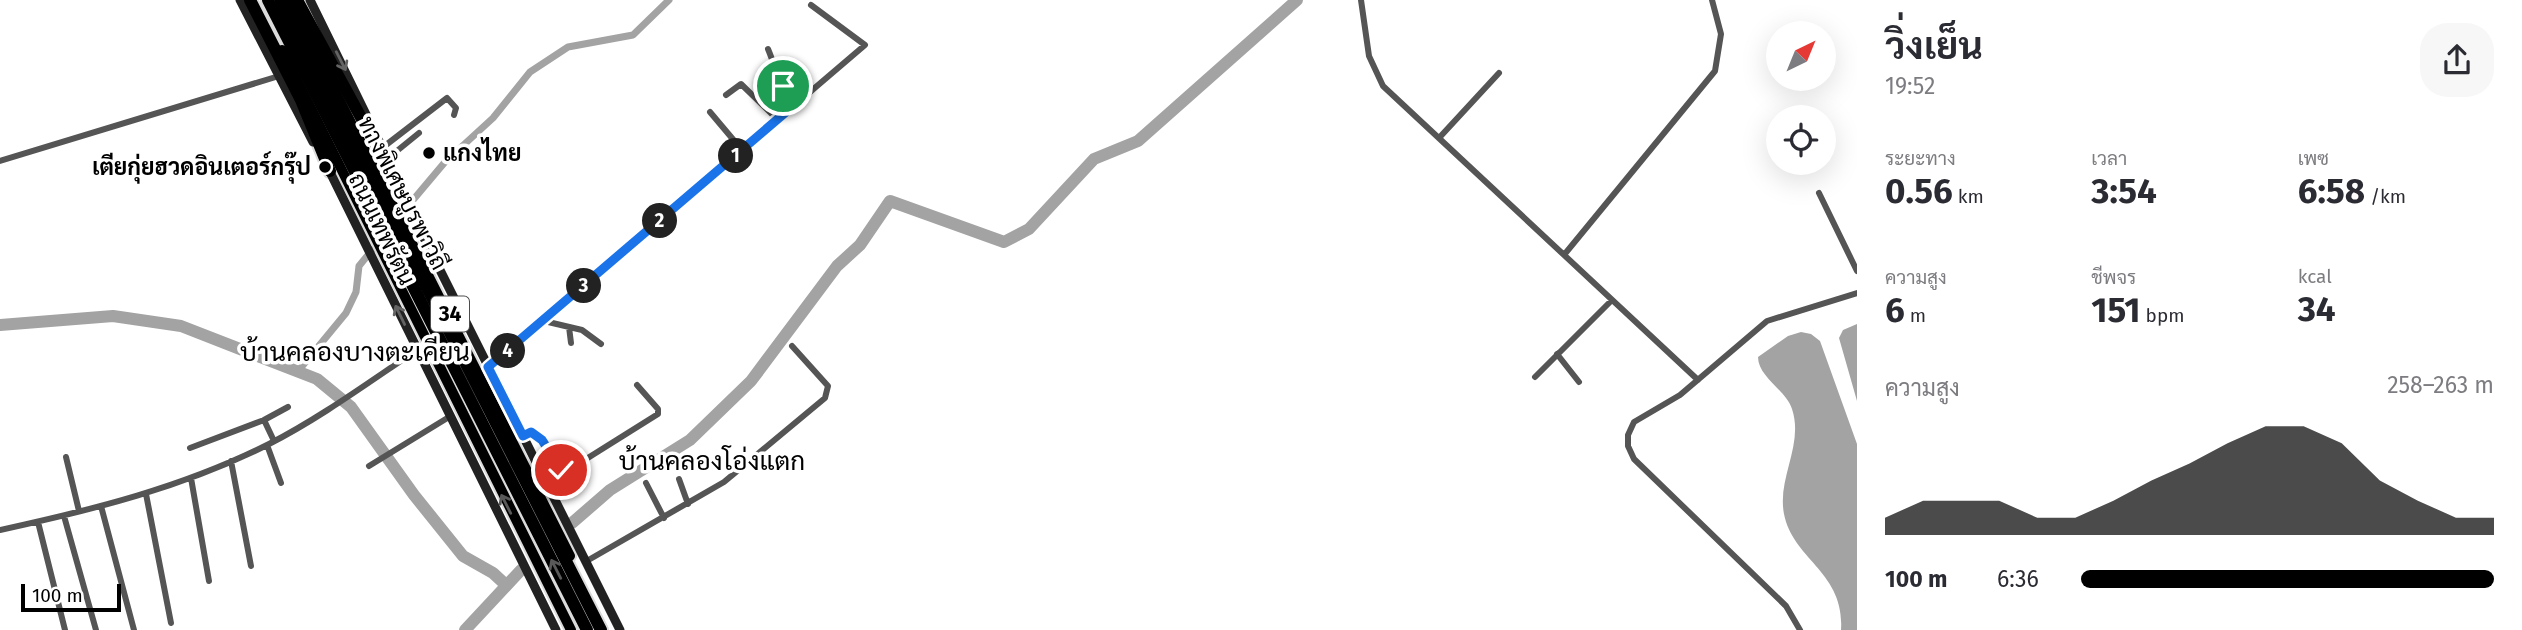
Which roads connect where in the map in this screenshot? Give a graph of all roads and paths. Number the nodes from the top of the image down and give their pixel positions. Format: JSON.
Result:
{"nodes":[{"id":1,"x":240,"y":0,"type":"edge"},
{"id":2,"x":250,"y":0,"type":"edge"},
{"id":3,"x":256,"y":0,"type":"edge"},
{"id":4,"x":268,"y":0,"type":"edge"},
{"id":5,"x":281,"y":0,"type":"edge"},
{"id":6,"x":1361,"y":0,"type":"edge"},
{"id":7,"x":1712,"y":0,"type":"edge"},
{"id":8,"x":299,"y":2,"type":"edge"},
{"id":9,"x":811,"y":5,"type":"dead end"},
{"id":10,"x":768,"y":50,"type":"dead end"},
{"id":11,"x":1499,"y":73,"type":"dead end"},
{"id":12,"x":279,"y":76,"type":"junction"},
{"id":13,"x":726,"y":95,"type":"dead end"},
{"id":14,"x":793,"y":106,"type":"junction"},
{"id":15,"x":710,"y":112,"type":"dead end"},
{"id":16,"x":454,"y":115,"type":"dead end"},
{"id":17,"x":778,"y":120,"type":"junction"},
{"id":18,"x":419,"y":133,"type":"dead end"},
{"id":19,"x":1439,"y":138,"type":"junction"},
{"id":20,"x":382,"y":148,"type":"junction"},
{"id":21,"x":742,"y":150,"type":"junction"},
{"id":22,"x":387,"y":159,"type":"junction"},
{"id":23,"x":0,"y":161,"type":"edge"},
{"id":24,"x":330,"y":171,"type":"junction"},
{"id":25,"x":396,"y":182,"type":"junction"},
{"id":26,"x":1819,"y":193,"type":"dead end"},
{"id":27,"x":1564,"y":255,"type":"junction"},
{"id":28,"x":1857,"y":271,"type":"edge"},
{"id":29,"x":1857,"y":293,"type":"edge"},
{"id":30,"x":1612,"y":300,"type":"junction"},
{"id":31,"x":544,"y":321,"type":"junction"},
{"id":32,"x":569,"y":327,"type":"junction"},
{"id":33,"x":572,"y":343,"type":"dead end"},
{"id":34,"x":601,"y":344,"type":"dead end"},
{"id":35,"x":792,"y":346,"type":"dead end"},
{"id":36,"x":417,"y":350,"type":"junction"},
{"id":37,"x":1557,"y":355,"type":"junction"},
{"id":38,"x":488,"y":367,"type":"junction"},
{"id":39,"x":1535,"y":377,"type":"dead end"},
{"id":40,"x":1698,"y":380,"type":"junction"},
{"id":41,"x":1578,"y":382,"type":"dead end"},
{"id":42,"x":637,"y":385,"type":"dead end"},
{"id":43,"x":288,"y":407,"type":"dead end"},
{"id":44,"x":449,"y":417,"type":"junction"},
{"id":45,"x":264,"y":420,"type":"junction"},
{"id":46,"x":523,"y":436,"type":"junction"},
{"id":47,"x":274,"y":441,"type":"junction"},
{"id":48,"x":267,"y":445,"type":"junction"},
{"id":49,"x":190,"y":448,"type":"dead end"},
{"id":50,"x":66,"y":457,"type":"dead end"},
{"id":51,"x":231,"y":461,"type":"junction"},
{"id":52,"x":369,"y":466,"type":"dead end"},
{"id":53,"x":191,"y":478,"type":"junction"},
{"id":54,"x":679,"y":479,"type":"dead end"},
{"id":55,"x":281,"y":483,"type":"dead end"},
{"id":56,"x":646,"y":483,"type":"dead end"},
{"id":57,"x":146,"y":494,"type":"junction"},
{"id":58,"x":688,"y":504,"type":"junction"},
{"id":59,"x":101,"y":506,"type":"junction"},
{"id":60,"x":79,"y":511,"type":"junction"},
{"id":61,"x":64,"y":516,"type":"junction"},
{"id":62,"x":664,"y":518,"type":"junction"},
{"id":63,"x":38,"y":522,"type":"junction"},
{"id":64,"x":0,"y":530,"type":"edge"},
{"id":65,"x":585,"y":562,"type":"junction"},
{"id":66,"x":251,"y":566,"type":"dead end"},
{"id":67,"x":209,"y":582,"type":"dead end"},
{"id":68,"x":171,"y":623,"type":"dead end"},
{"id":69,"x":65,"y":630,"type":"edge"},
{"id":70,"x":96,"y":630,"type":"edge"},
{"id":71,"x":134,"y":630,"type":"edge"},
{"id":72,"x":556,"y":630,"type":"edge"},
{"id":73,"x":571,"y":630,"type":"edge"},
{"id":74,"x":587,"y":630,"type":"edge"},
{"id":75,"x":601,"y":630,"type":"edge"},
{"id":76,"x":607,"y":630,"type":"edge"},
{"id":77,"x":620,"y":630,"type":"edge"},
{"id":78,"x":1800,"y":630,"type":"edge"}],
"edges":[{"from":1,"to":12,"type":"main road","name":"ถนนเทพรัตน","number":"34"},
{"from":2,"to":24,"type":"highway"},
{"from":73,"to":3,"type":"highway","name":"ถนนเทพรัตน","number":"34","one_way":true},
{"from":74,"to":4,"type":"highway","name":"ทางพิเศษบูรพาวิถี","one_way":true},
{"from":5,"to":75,"type":"highway","name":"ทางพิเศษบูรพาวิถี"},
{"from":6,"to":19,"type":"street"},
{"from":7,"to":27,"type":"street"},
{"from":8,"to":20,"type":"main road","name":"ถนนเทพรัตน","number":"34","one_way":true},
{"from":8,"to":25,"type":"highway"},
{"from":8,"to":76,"type":"highway","name":"ถนนเทพรัตน","number":"34"},
{"from":9,"to":14,"type":"street"},
{"from":10,"to":14,"type":"street"},
{"from":11,"to":19,"type":"street"},
{"from":12,"to":23,"type":"street"},
{"from":12,"to":24,"type":"main road","name":"ถนนเทพรัตน","number":"34"},
{"from":13,"to":17,"type":"street"},
{"from":14,"to":17,"type":"street"},
{"from":15,"to":21,"type":"street"},
{"from":16,"to":20,"type":"street"},
{"from":17,"to":21,"type":"street"},
{"from":18,"to":22,"type":"street"},
{"from":19,"to":27,"type":"street"},
{"from":20,"to":22,"type":"main road","name":"ถนนเทพรัตน","number":"34"},
{"from":21,"to":31,"type":"street"},
{"from":22,"to":25,"type":"main road","name":"ถนนเทพรัตน","number":"34"},
{"from":36,"to":24,"type":"main road","name":"ถนนเทพรัตน","number":"34","one_way":true},
{"from":25,"to":38,"type":"main road","name":"ถนนเทพรัตน","number":"34"},
{"from":26,"to":28,"type":"street"},
{"from":27,"to":30,"type":"street"},
{"from":29,"to":40,"type":"street"},
{"from":30,"to":37,"type":"street"},
{"from":30,"to":40,"type":"street"},
{"from":31,"to":32,"type":"street"},
{"from":31,"to":38,"type":"street"},
{"from":32,"to":33,"type":"street"},
{"from":32,"to":34,"type":"street"},
{"from":35,"to":58,"type":"street"},
{"from":36,"to":44,"type":"main road","name":"ถนนเทพรัตน","number":"34"},
{"from":36,"to":47,"type":"street"},
{"from":37,"to":39,"type":"street"},
{"from":37,"to":41,"type":"street"},
{"from":38,"to":46,"type":"main road","name":"ถนนเทพรัตน","number":"34"},
{"from":40,"to":78,"type":"street"},
{"from":42,"to":46,"type":"street"},
{"from":43,"to":45,"type":"street"},
{"from":44,"to":52,"type":"street"},
{"from":44,"to":72,"type":"main road","name":"ถนนเทพรัตน","number":"34"},
{"from":45,"to":47,"type":"street"},
{"from":45,"to":49,"type":"street"},
{"from":46,"to":65,"type":"main road","name":"ถนนเทพรัตน","number":"34"},
{"from":47,"to":48,"type":"street"},
{"from":48,"to":51,"type":"street"},
{"from":48,"to":55,"type":"street"},
{"from":50,"to":60,"type":"street"},
{"from":51,"to":53,"type":"street"},
{"from":51,"to":66,"type":"street"},
{"from":53,"to":57,"type":"street"},
{"from":53,"to":67,"type":"street"},
{"from":54,"to":58,"type":"street"},
{"from":56,"to":62,"type":"street"},
{"from":57,"to":59,"type":"street"},
{"from":57,"to":68,"type":"street"},
{"from":58,"to":62,"type":"street"},
{"from":59,"to":60,"type":"street"},
{"from":59,"to":71,"type":"street"},
{"from":60,"to":61,"type":"street"},
{"from":61,"to":63,"type":"street"},
{"from":61,"to":70,"type":"street"},
{"from":62,"to":65,"type":"street"},
{"from":63,"to":64,"type":"street"},
{"from":63,"to":69,"type":"street"},
{"from":65,"to":77,"type":"main road","name":"ถนนเทพรัตน","number":"34"}]}
